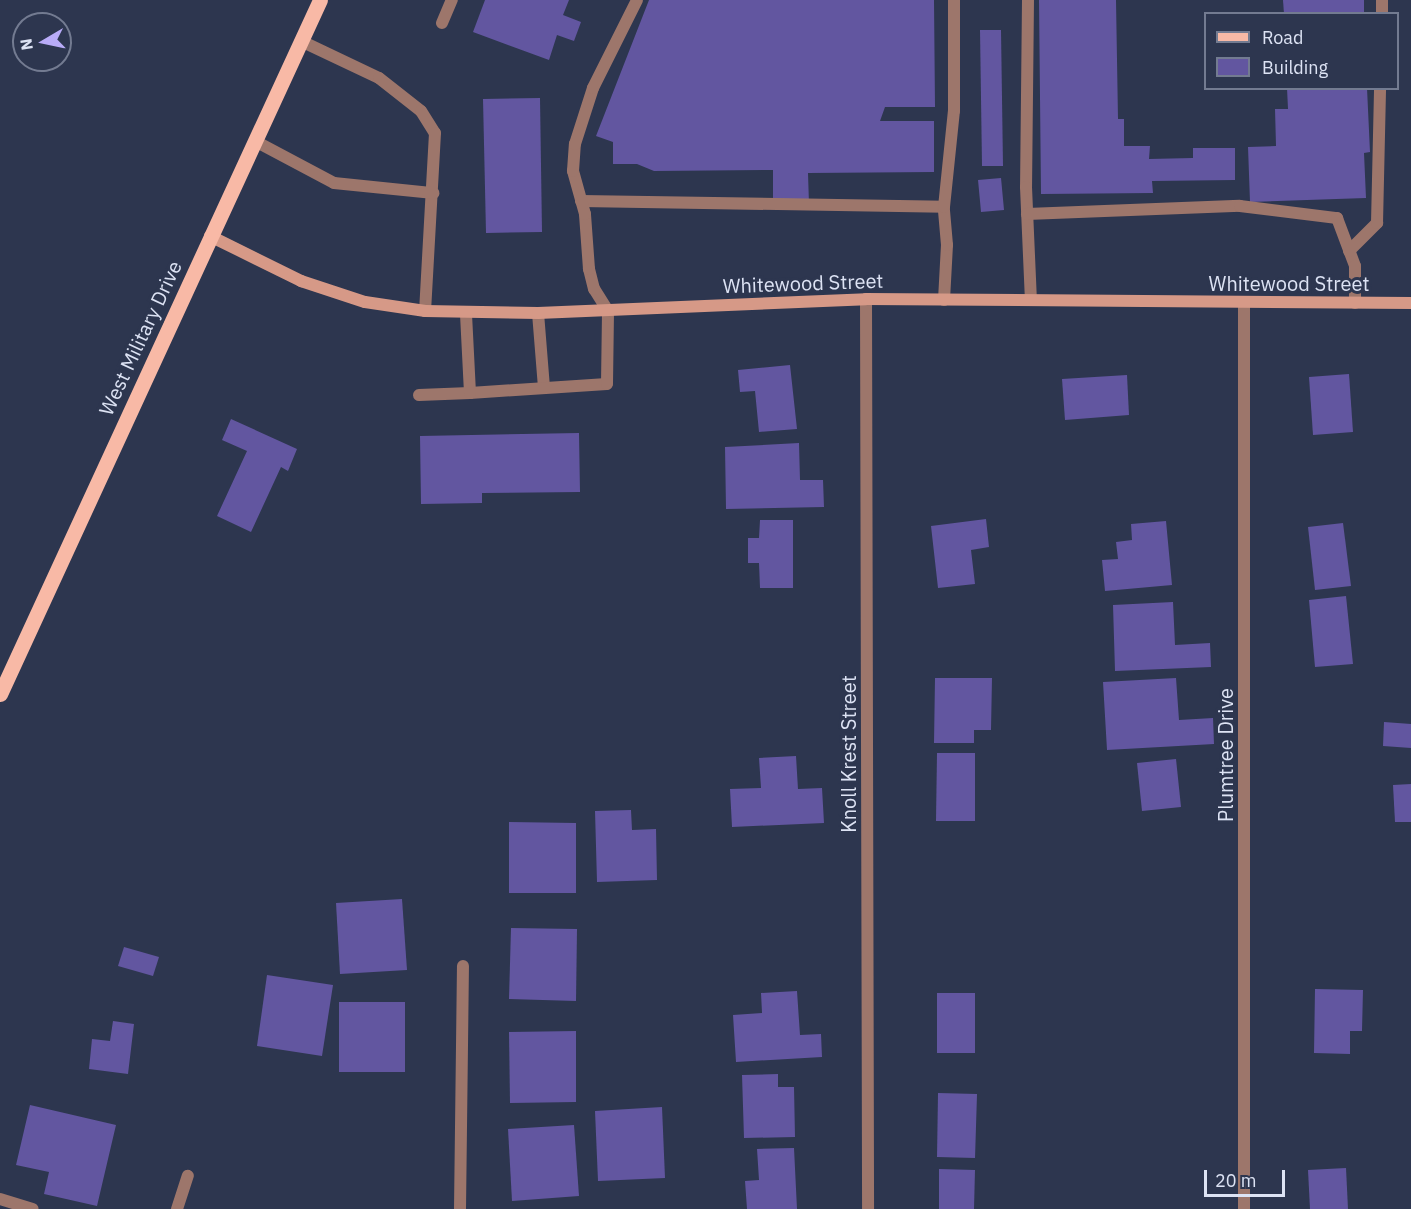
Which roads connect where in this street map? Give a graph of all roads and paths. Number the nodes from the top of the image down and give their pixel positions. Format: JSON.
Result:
{"nodes":[{"id":1,"x":320,"y":0,"type":"edge"},
{"id":2,"x":452,"y":0,"type":"edge"},
{"id":3,"x":637,"y":0,"type":"edge"},
{"id":4,"x":954,"y":0,"type":"edge"},
{"id":5,"x":1028,"y":0,"type":"edge"},
{"id":6,"x":442,"y":23,"type":"dead end"},
{"id":7,"x":301,"y":41,"type":"junction"},
{"id":8,"x":1380,"y":90,"type":"edge"},
{"id":9,"x":255,"y":141,"type":"junction"},
{"id":10,"x":433,"y":193,"type":"junction"},
{"id":11,"x":581,"y":201,"type":"junction"},
{"id":12,"x":944,"y":207,"type":"junction"},
{"id":13,"x":1027,"y":214,"type":"junction"},
{"id":14,"x":210,"y":236,"type":"junction"},
{"id":15,"x":1349,"y":251,"type":"junction"},
{"id":16,"x":866,"y":299,"type":"junction"},
{"id":17,"x":944,"y":300,"type":"junction"},
{"id":18,"x":1031,"y":300,"type":"junction"},
{"id":19,"x":1244,"y":302,"type":"junction"},
{"id":20,"x":1355,"y":303,"type":"junction"},
{"id":21,"x":1411,"y":303,"type":"edge"},
{"id":22,"x":426,"y":310,"type":"junction"},
{"id":23,"x":608,"y":311,"type":"junction"},
{"id":24,"x":466,"y":312,"type":"junction"},
{"id":25,"x":538,"y":313,"type":"junction"},
{"id":26,"x":544,"y":388,"type":"junction"},
{"id":27,"x":470,"y":393,"type":"junction"},
{"id":28,"x":419,"y":395,"type":"dead end"},
{"id":29,"x":0,"y":694,"type":"edge"},
{"id":30,"x":463,"y":966,"type":"dead end"},
{"id":31,"x":188,"y":1176,"type":"dead end"},
{"id":32,"x":0,"y":1199,"type":"edge"},
{"id":33,"x":32,"y":1209,"type":"edge"},
{"id":34,"x":177,"y":1209,"type":"edge"},
{"id":35,"x":460,"y":1209,"type":"edge"},
{"id":36,"x":868,"y":1209,"type":"edge"},
{"id":37,"x":1245,"y":1209,"type":"edge"}],
"edges":[{"from":1,"to":7,"type":"main road","name":"West Military Drive"},
{"from":2,"to":6,"type":"street"},
{"from":3,"to":11,"type":"street"},
{"from":4,"to":12,"type":"street"},
{"from":5,"to":13,"type":"street"},
{"from":7,"to":9,"type":"main road","name":"West Military Drive"},
{"from":7,"to":10,"type":"street"},
{"from":8,"to":15,"type":"street"},
{"from":9,"to":10,"type":"street"},
{"from":9,"to":14,"type":"main road","name":"West Military Drive"},
{"from":10,"to":22,"type":"street"},
{"from":11,"to":12,"type":"street"},
{"from":11,"to":23,"type":"street"},
{"from":12,"to":17,"type":"street"},
{"from":13,"to":15,"type":"street"},
{"from":13,"to":18,"type":"street"},
{"from":14,"to":22,"type":"street","name":"Whitewood Street"},
{"from":14,"to":29,"type":"main road","name":"West Military Drive"},
{"from":15,"to":20,"type":"street"},
{"from":16,"to":17,"type":"street","name":"Whitewood Street"},
{"from":16,"to":23,"type":"street","name":"Whitewood Street"},
{"from":16,"to":36,"type":"street","name":"Knoll Krest Street"},
{"from":17,"to":18,"type":"street","name":"Whitewood Street"},
{"from":18,"to":19,"type":"street","name":"Whitewood Street"},
{"from":19,"to":20,"type":"street","name":"Whitewood Street"},
{"from":19,"to":37,"type":"street","name":"Plumtree Drive"},
{"from":20,"to":21,"type":"street","name":"Whitewood Street"},
{"from":22,"to":24,"type":"street","name":"Whitewood Street"},
{"from":23,"to":25,"type":"street","name":"Whitewood Street"},
{"from":23,"to":26,"type":"street"},
{"from":24,"to":25,"type":"street","name":"Whitewood Street"},
{"from":24,"to":27,"type":"street"},
{"from":25,"to":26,"type":"street"},
{"from":26,"to":27,"type":"street"},
{"from":27,"to":28,"type":"street"},
{"from":30,"to":35,"type":"street"},
{"from":31,"to":34,"type":"street"},
{"from":32,"to":33,"type":"street"}]}
